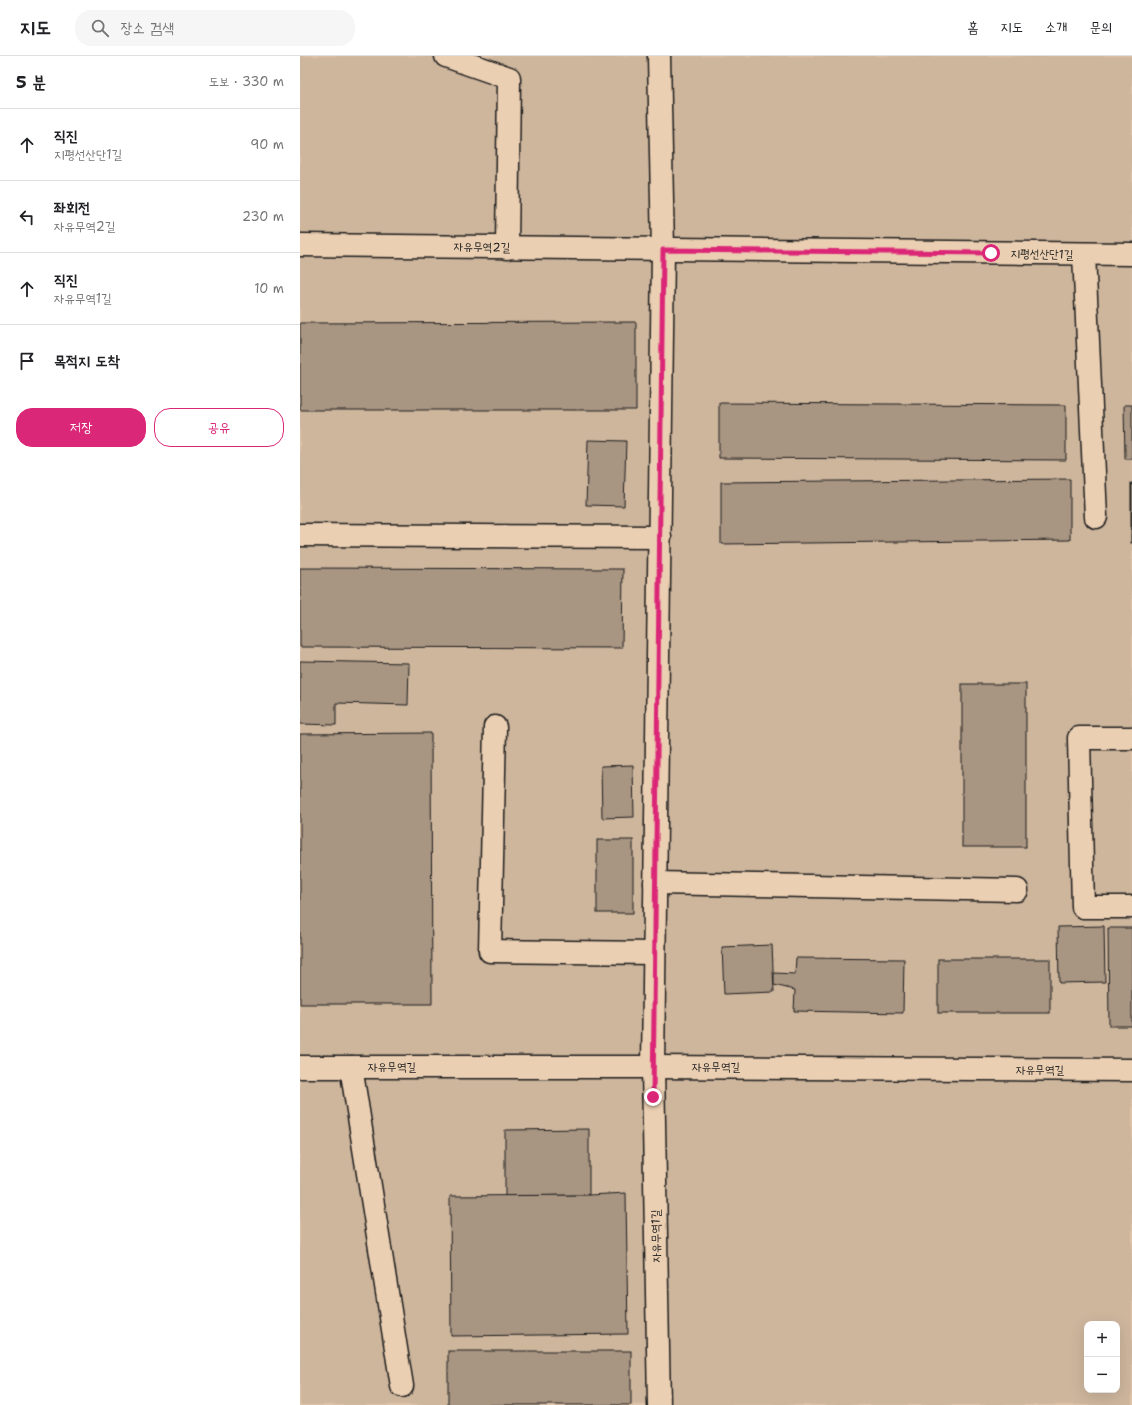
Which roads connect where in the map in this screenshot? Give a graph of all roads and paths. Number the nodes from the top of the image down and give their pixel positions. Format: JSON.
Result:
{"nodes":[{"id":1,"x":446,"y":56,"type":"edge"},
{"id":2,"x":659,"y":56,"type":"edge"},
{"id":3,"x":300,"y":245,"type":"edge"},
{"id":4,"x":507,"y":248,"type":"junction"},
{"id":5,"x":663,"y":250,"type":"junction"},
{"id":6,"x":1084,"y":254,"type":"junction"},
{"id":7,"x":1132,"y":254,"type":"edge"},
{"id":8,"x":1096,"y":517,"type":"dead end"},
{"id":9,"x":300,"y":535,"type":"edge"},
{"id":10,"x":660,"y":537,"type":"junction"},
{"id":11,"x":495,"y":727,"type":"dead end"},
{"id":12,"x":1132,"y":738,"type":"edge"},
{"id":13,"x":655,"y":883,"type":"junction"},
{"id":14,"x":1017,"y":890,"type":"dead end"},
{"id":15,"x":1132,"y":907,"type":"edge"},
{"id":16,"x":654,"y":953,"type":"junction"},
{"id":17,"x":300,"y":1067,"type":"edge"},
{"id":18,"x":351,"y":1067,"type":"junction"},
{"id":19,"x":653,"y":1067,"type":"junction"},
{"id":20,"x":1132,"y":1070,"type":"edge"},
{"id":21,"x":402,"y":1386,"type":"dead end"},
{"id":22,"x":659,"y":1405,"type":"edge"}],
"edges":[{"from":1,"to":4,"type":"street"},
{"from":2,"to":5,"type":"street"},
{"from":3,"to":4,"type":"street","name":"자유무역2길"},
{"from":4,"to":5,"type":"street","name":"자유무역2길"},
{"from":5,"to":6,"type":"street","name":"지평선산단1길"},
{"from":5,"to":10,"type":"street"},
{"from":6,"to":7,"type":"street","name":"지평선산단1길"},
{"from":6,"to":8,"type":"street"},
{"from":9,"to":10,"type":"street"},
{"from":10,"to":13,"type":"street"},
{"from":11,"to":16,"type":"street"},
{"from":12,"to":15,"type":"street"},
{"from":13,"to":14,"type":"street"},
{"from":13,"to":16,"type":"street"},
{"from":16,"to":19,"type":"street"},
{"from":17,"to":18,"type":"street","name":"자유무역길"},
{"from":18,"to":19,"type":"street","name":"자유무역길"},
{"from":18,"to":21,"type":"street"},
{"from":19,"to":20,"type":"street","name":"자유무역길"},
{"from":19,"to":22,"type":"street","name":"자유무역1길"}]}
